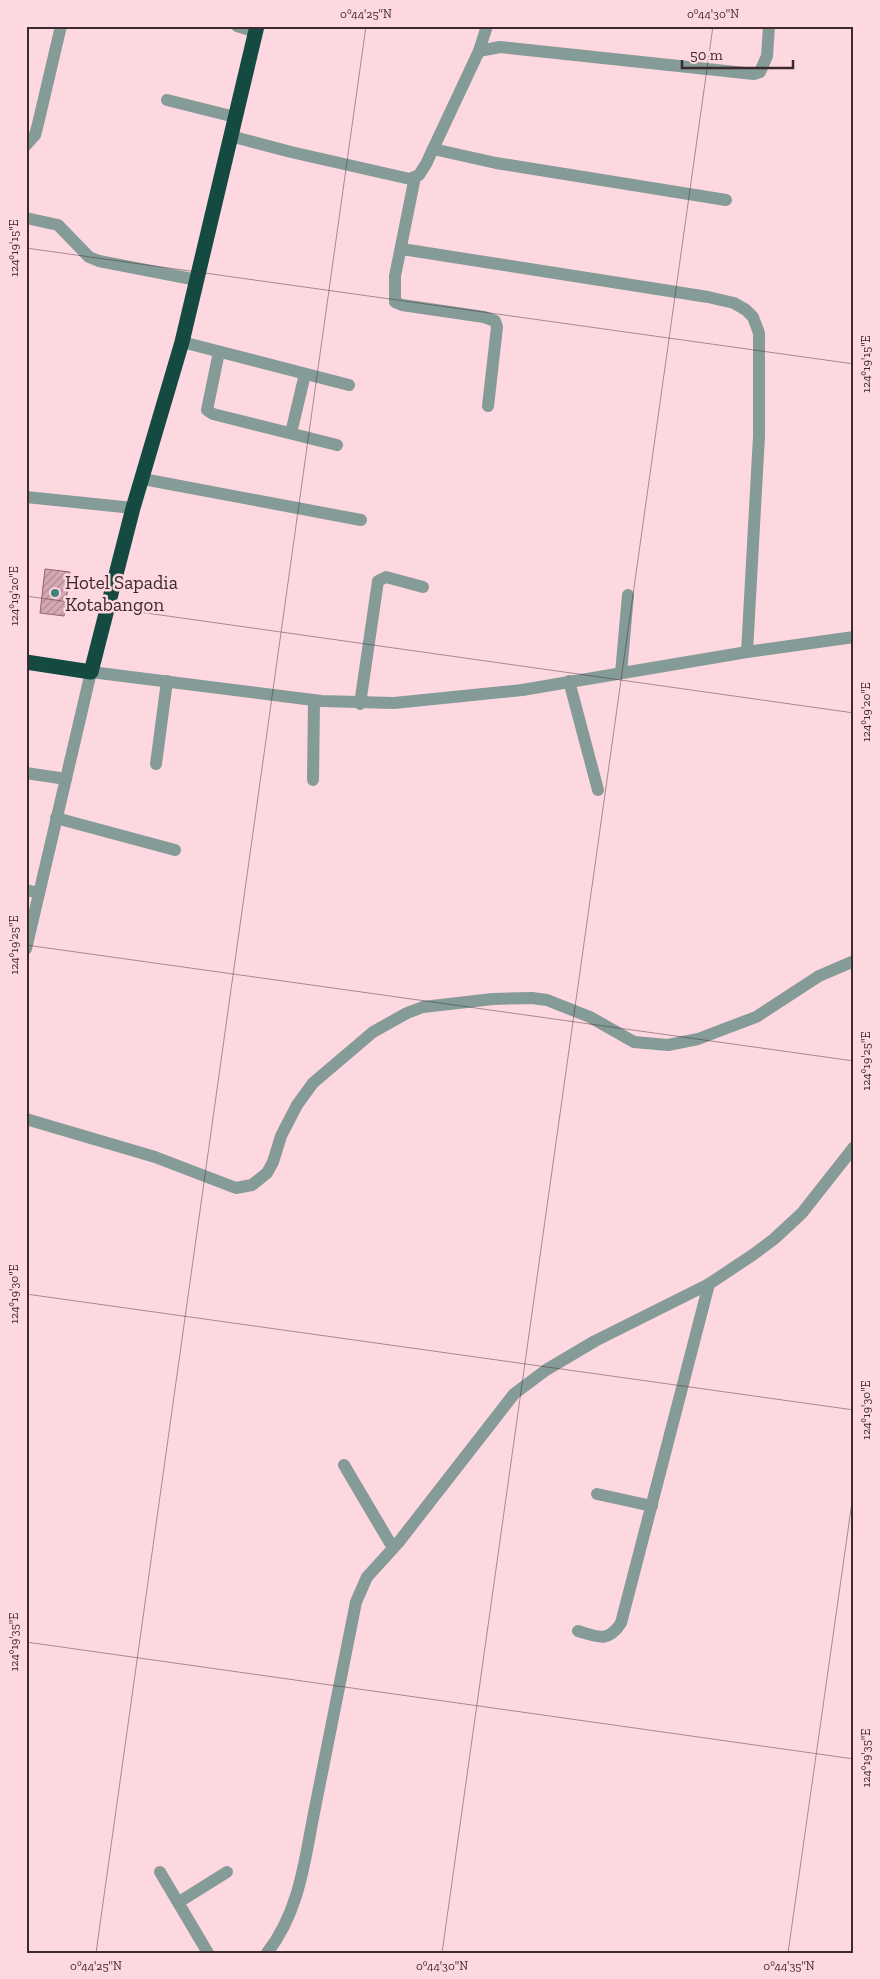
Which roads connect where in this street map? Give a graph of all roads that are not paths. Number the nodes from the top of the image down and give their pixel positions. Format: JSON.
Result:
{"nodes":[{"id":1,"x":61,"y":26,"type":"edge"},
{"id":2,"x":237,"y":26,"type":"edge"},
{"id":3,"x":487,"y":26,"type":"edge"},
{"id":4,"x":769,"y":26,"type":"edge"},
{"id":5,"x":256,"y":29,"type":"edge"},
{"id":6,"x":479,"y":51,"type":"junction"},
{"id":7,"x":167,"y":100,"type":"dead end"},
{"id":8,"x":235,"y":117,"type":"junction"},
{"id":9,"x":230,"y":136,"type":"junction"},
{"id":10,"x":26,"y":145,"type":"edge"},
{"id":11,"x":433,"y":149,"type":"junction"},
{"id":12,"x":415,"y":177,"type":"junction"},
{"id":13,"x":726,"y":200,"type":"dead end"},
{"id":14,"x":26,"y":218,"type":"edge"},
{"id":15,"x":402,"y":249,"type":"junction"},
{"id":16,"x":197,"y":280,"type":"junction"},
{"id":17,"x":182,"y":342,"type":"junction"},
{"id":18,"x":219,"y":352,"type":"junction"},
{"id":19,"x":305,"y":374,"type":"junction"},
{"id":20,"x":349,"y":386,"type":"dead end"},
{"id":21,"x":488,"y":406,"type":"dead end"},
{"id":22,"x":291,"y":433,"type":"junction"},
{"id":23,"x":337,"y":445,"type":"dead end"},
{"id":24,"x":143,"y":479,"type":"junction"},
{"id":25,"x":26,"y":497,"type":"edge"},
{"id":26,"x":134,"y":508,"type":"junction"},
{"id":27,"x":361,"y":520,"type":"dead end"},
{"id":28,"x":423,"y":587,"type":"dead end"},
{"id":29,"x":628,"y":596,"type":"dead end"},
{"id":30,"x":854,"y":637,"type":"edge"},
{"id":31,"x":747,"y":652,"type":"junction"},
{"id":32,"x":26,"y":662,"type":"edge"},
{"id":33,"x":91,"y":672,"type":"junction"},
{"id":34,"x":621,"y":673,"type":"junction"},
{"id":35,"x":167,"y":681,"type":"junction"},
{"id":36,"x":570,"y":681,"type":"junction"},
{"id":37,"x":314,"y":700,"type":"junction"},
{"id":38,"x":360,"y":704,"type":"junction"},
{"id":39,"x":156,"y":764,"type":"dead end"},
{"id":40,"x":26,"y":773,"type":"edge"},
{"id":41,"x":66,"y":779,"type":"junction"},
{"id":42,"x":313,"y":780,"type":"dead end"},
{"id":43,"x":598,"y":790,"type":"dead end"},
{"id":44,"x":56,"y":818,"type":"junction"},
{"id":45,"x":175,"y":850,"type":"dead end"},
{"id":46,"x":26,"y":890,"type":"edge"},
{"id":47,"x":39,"y":893,"type":"junction"},
{"id":48,"x":26,"y":949,"type":"edge"},
{"id":49,"x":854,"y":961,"type":"edge"},
{"id":50,"x":26,"y":1119,"type":"edge"},
{"id":51,"x":854,"y":1147,"type":"edge"},
{"id":52,"x":709,"y":1284,"type":"junction"},
{"id":53,"x":344,"y":1464,"type":"dead end"},
{"id":54,"x":597,"y":1494,"type":"dead end"},
{"id":55,"x":652,"y":1506,"type":"junction"},
{"id":56,"x":393,"y":1548,"type":"junction"},
{"id":57,"x":578,"y":1631,"type":"dead end"},
{"id":58,"x":160,"y":1872,"type":"dead end"},
{"id":59,"x":227,"y":1872,"type":"dead end"},
{"id":60,"x":179,"y":1902,"type":"junction"},
{"id":61,"x":208,"y":1953,"type":"edge"},
{"id":62,"x":267,"y":1953,"type":"edge"}],
"edges":[{"from":1,"to":10,"type":"street"},
{"from":2,"to":5,"type":"street"},
{"from":3,"to":6,"type":"street"},
{"from":4,"to":6,"type":"street"},
{"from":5,"to":8,"type":"highway"},
{"from":6,"to":11,"type":"street"},
{"from":7,"to":8,"type":"street"},
{"from":8,"to":9,"type":"highway"},
{"from":9,"to":12,"type":"street"},
{"from":9,"to":16,"type":"highway"},
{"from":11,"to":12,"type":"street"},
{"from":11,"to":13,"type":"street"},
{"from":12,"to":15,"type":"street"},
{"from":14,"to":16,"type":"street"},
{"from":15,"to":21,"type":"street"},
{"from":15,"to":31,"type":"street"},
{"from":16,"to":17,"type":"highway"},
{"from":17,"to":18,"type":"street"},
{"from":17,"to":24,"type":"highway"},
{"from":18,"to":19,"type":"street"},
{"from":18,"to":22,"type":"street"},
{"from":19,"to":20,"type":"street"},
{"from":19,"to":22,"type":"street"},
{"from":22,"to":23,"type":"street"},
{"from":24,"to":26,"type":"highway"},
{"from":24,"to":27,"type":"street"},
{"from":25,"to":26,"type":"street"},
{"from":26,"to":33,"type":"highway"},
{"from":28,"to":38,"type":"street"},
{"from":29,"to":34,"type":"street"},
{"from":30,"to":31,"type":"street"},
{"from":31,"to":34,"type":"street"},
{"from":32,"to":33,"type":"highway"},
{"from":33,"to":35,"type":"street"},
{"from":33,"to":41,"type":"street"},
{"from":34,"to":36,"type":"street"},
{"from":35,"to":37,"type":"street"},
{"from":35,"to":39,"type":"street"},
{"from":36,"to":38,"type":"street"},
{"from":36,"to":43,"type":"street"},
{"from":37,"to":38,"type":"street"},
{"from":37,"to":42,"type":"street"},
{"from":40,"to":41,"type":"street"},
{"from":41,"to":44,"type":"street"},
{"from":44,"to":45,"type":"street"},
{"from":44,"to":47,"type":"street"},
{"from":46,"to":47,"type":"street"},
{"from":47,"to":48,"type":"street"},
{"from":49,"to":50,"type":"street"},
{"from":51,"to":52,"type":"street"},
{"from":52,"to":55,"type":"street"},
{"from":52,"to":56,"type":"street"},
{"from":53,"to":56,"type":"street"},
{"from":54,"to":55,"type":"street"},
{"from":55,"to":57,"type":"street"},
{"from":56,"to":62,"type":"street"},
{"from":58,"to":60,"type":"street"},
{"from":59,"to":60,"type":"street"},
{"from":60,"to":61,"type":"street"}]}
